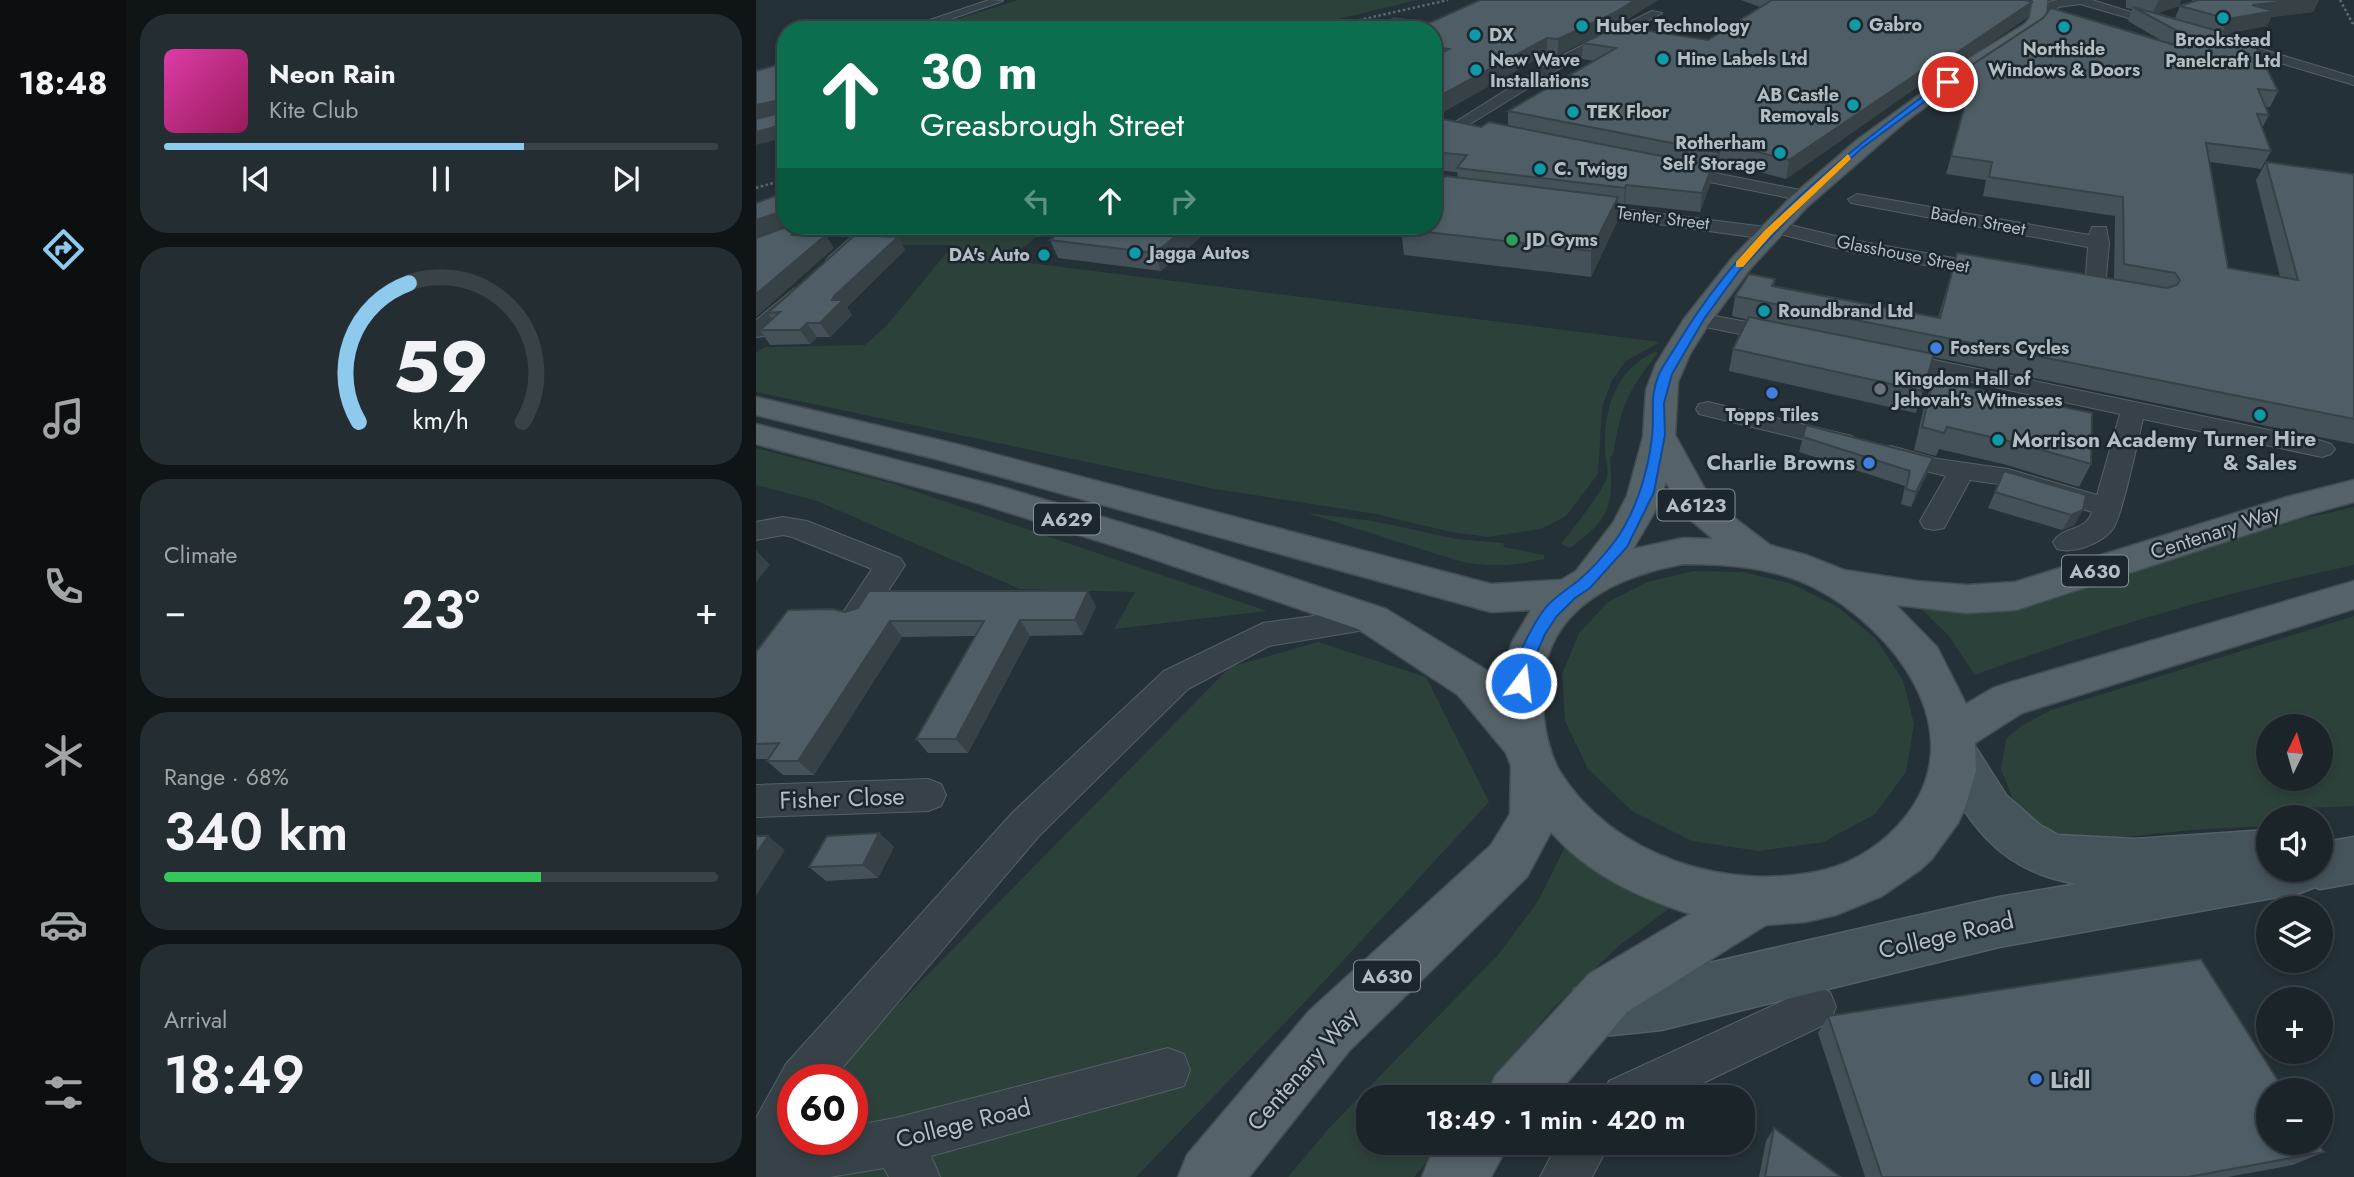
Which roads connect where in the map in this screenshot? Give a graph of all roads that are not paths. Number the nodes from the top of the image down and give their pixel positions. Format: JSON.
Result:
{"nodes":[{"id":1,"x":2080,"y":0,"type":"edge"},
{"id":2,"x":997,"y":1,"type":"edge"},
{"id":3,"x":2033,"y":5,"type":"edge"},
{"id":4,"x":1656,"y":13,"type":"dead end"},
{"id":5,"x":934,"y":21,"type":"edge"},
{"id":6,"x":2176,"y":21,"type":"edge"},
{"id":7,"x":2210,"y":38,"type":"edge"},
{"id":8,"x":2354,"y":81,"type":"edge"},
{"id":9,"x":1442,"y":123,"type":"edge"},
{"id":10,"x":1457,"y":126,"type":"junction"},
{"id":11,"x":1484,"y":131,"type":"edge"},
{"id":12,"x":1657,"y":167,"type":"edge"},
{"id":13,"x":1805,"y":196,"type":"junction"},
{"id":14,"x":1857,"y":199,"type":"dead end"},
{"id":15,"x":1552,"y":205,"type":"edge"},
{"id":16,"x":1770,"y":230,"type":"junction"},
{"id":17,"x":864,"y":235,"type":"edge"},
{"id":18,"x":2013,"y":275,"type":"edge"},
{"id":19,"x":2120,"y":293,"type":"edge"},
{"id":20,"x":1699,"y":318,"type":"junction"},
{"id":21,"x":756,"y":331,"type":"edge"},
{"id":22,"x":1808,"y":341,"type":"edge"},
{"id":23,"x":1862,"y":352,"type":"edge"},
{"id":24,"x":756,"y":406,"type":"edge"},
{"id":25,"x":2134,"y":408,"type":"junction"},
{"id":26,"x":1708,"y":410,"type":"dead end"},
{"id":27,"x":756,"y":434,"type":"edge"},
{"id":28,"x":1659,"y":435,"type":"junction"},
{"id":29,"x":2322,"y":449,"type":"dead end"},
{"id":30,"x":1962,"y":471,"type":"junction"},
{"id":31,"x":2354,"y":491,"type":"edge"},
{"id":32,"x":2107,"y":507,"type":"junction"},
{"id":33,"x":1934,"y":521,"type":"dead end"},
{"id":34,"x":756,"y":531,"type":"edge"},
{"id":35,"x":2067,"y":542,"type":"dead end"},
{"id":36,"x":1757,"y":555,"type":"junction"},
{"id":37,"x":1829,"y":579,"type":"junction"},
{"id":38,"x":1577,"y":589,"type":"junction"},
{"id":39,"x":2354,"y":595,"type":"edge"},
{"id":40,"x":857,"y":614,"type":"edge"},
{"id":41,"x":1372,"y":619,"type":"junction"},
{"id":42,"x":1954,"y":743,"type":"junction"},
{"id":43,"x":1528,"y":754,"type":"junction"},
{"id":44,"x":928,"y":795,"type":"dead end"},
{"id":45,"x":756,"y":801,"type":"edge"},
{"id":46,"x":2256,"y":854,"type":"edge"},
{"id":47,"x":2333,"y":857,"type":"edge"},
{"id":48,"x":2354,"y":859,"type":"edge"},
{"id":49,"x":2333,"y":863,"type":"edge"},
{"id":50,"x":2256,"y":878,"type":"edge"},
{"id":51,"x":1759,"y":901,"type":"junction"},
{"id":52,"x":1815,"y":1007,"type":"dead end"},
{"id":53,"x":1594,"y":1009,"type":"junction"},
{"id":54,"x":816,"y":1064,"type":"edge"},
{"id":55,"x":1168,"y":1070,"type":"dead end"},
{"id":56,"x":1527,"y":1085,"type":"edge"},
{"id":57,"x":1650,"y":1085,"type":"edge"},
{"id":58,"x":777,"y":1126,"type":"edge"},
{"id":59,"x":1469,"y":1155,"type":"edge"},
{"id":60,"x":1578,"y":1155,"type":"edge"},
{"id":61,"x":906,"y":1159,"type":"edge"},
{"id":62,"x":757,"y":1166,"type":"edge"},
{"id":63,"x":1209,"y":1177,"type":"edge"},
{"id":64,"x":1453,"y":1177,"type":"edge"},
{"id":65,"x":1564,"y":1177,"type":"edge"}],
"edges":[{"from":1,"to":3,"type":"street"},
{"from":1,"to":6,"type":"street"},
{"from":2,"to":5,"type":"street"},
{"from":3,"to":13,"type":"main road","number":"A6123"},
{"from":4,"to":10,"type":"street"},
{"from":7,"to":8,"type":"street"},
{"from":9,"to":10,"type":"street"},
{"from":10,"to":11,"type":"street"},
{"from":12,"to":13,"type":"street"},
{"from":13,"to":16,"type":"main road","number":"A6123"},
{"from":14,"to":19,"type":"street","name":"Baden Street"},
{"from":15,"to":16,"type":"street","name":"Tenter Street"},
{"from":16,"to":18,"type":"street","name":"Glasshouse Street"},
{"from":16,"to":20,"type":"main road","number":"A6123"},
{"from":17,"to":21,"type":"street"},
{"from":20,"to":22,"type":"street"},
{"from":20,"to":28,"type":"main road","number":"A6123"},
{"from":23,"to":25,"type":"street"},
{"from":24,"to":38,"type":"main road","number":"A629"},
{"from":25,"to":29,"type":"street"},
{"from":25,"to":32,"type":"street"},
{"from":26,"to":30,"type":"street"},
{"from":27,"to":41,"type":"main road","number":"A629"},
{"from":28,"to":36,"type":"main road","number":"A6123"},
{"from":28,"to":38,"type":"main road","number":"A6123"},
{"from":30,"to":32,"type":"street"},
{"from":30,"to":33,"type":"street"},
{"from":31,"to":37,"type":"main road","name":"Centenary Way","number":"A630"},
{"from":32,"to":35,"type":"street"},
{"from":34,"to":40,"type":"street"},
{"from":36,"to":37,"type":"main road","number":"A630"},
{"from":36,"to":38,"type":"main road","number":"A630"},
{"from":37,"to":42,"type":"main road","number":"A630"},
{"from":38,"to":43,"type":"main road","number":"A630"},
{"from":39,"to":42,"type":"main road"},
{"from":41,"to":43,"type":"main road","number":"A629"},
{"from":41,"to":54,"type":"street"},
{"from":42,"to":46,"type":"street"},
{"from":42,"to":51,"type":"main road","number":"A630"},
{"from":43,"to":51,"type":"main road","number":"A630"},
{"from":43,"to":63,"type":"main road","name":"Centenary Way","number":"A630"},
{"from":44,"to":45,"type":"street","name":"Fisher Close"},
{"from":47,"to":48,"type":"street"},
{"from":48,"to":49,"type":"street"},
{"from":50,"to":53,"type":"street","name":"College Road"},
{"from":51,"to":53,"type":"main road","number":"A630"},
{"from":52,"to":57,"type":"street"},
{"from":53,"to":56,"type":"main road","number":"A630"},
{"from":55,"to":61,"type":"street","name":"College Road"},
{"from":58,"to":62,"type":"street"},
{"from":59,"to":64,"type":"main road"},
{"from":60,"to":65,"type":"street"},
{"from":61,"to":62,"type":"street","name":"College Road"}]}
